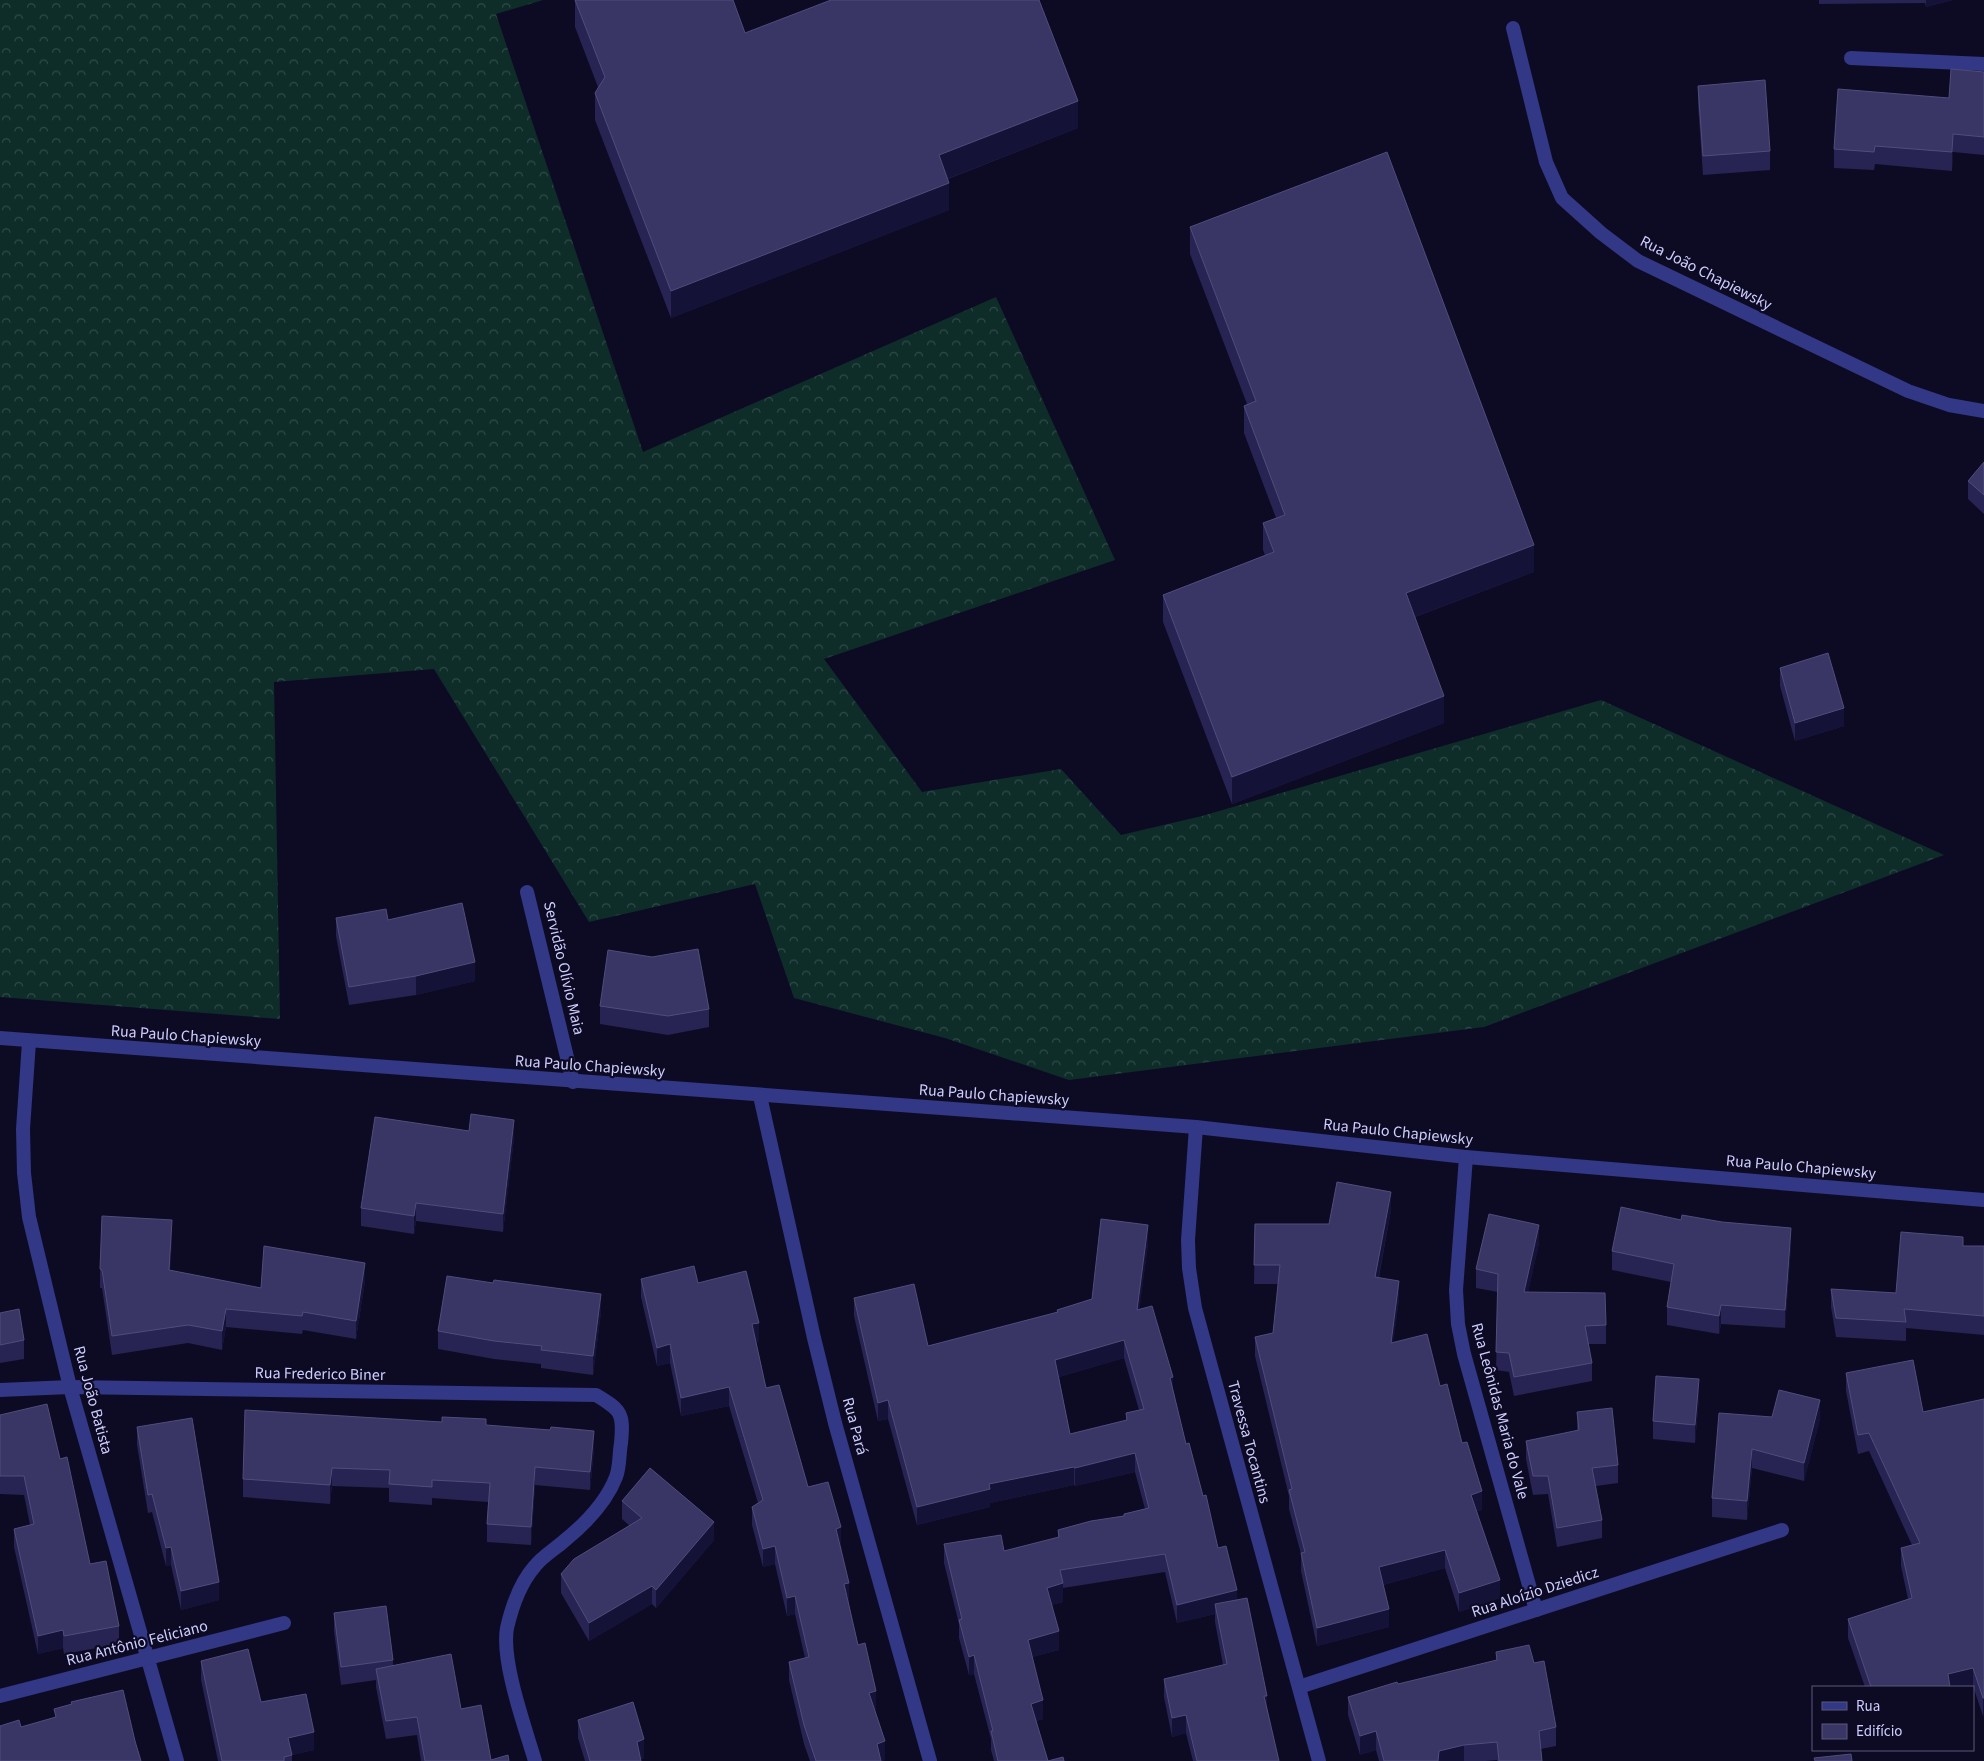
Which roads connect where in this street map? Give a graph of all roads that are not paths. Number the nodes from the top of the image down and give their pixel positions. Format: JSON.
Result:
{"nodes":[{"id":1,"x":1512,"y":28,"type":"dead end"},
{"id":2,"x":1851,"y":58,"type":"dead end"},
{"id":3,"x":1984,"y":64,"type":"edge"},
{"id":4,"x":1984,"y":411,"type":"edge"},
{"id":5,"x":527,"y":892,"type":"dead end"},
{"id":6,"x":0,"y":1038,"type":"edge"},
{"id":7,"x":28,"y":1042,"type":"junction"},
{"id":8,"x":573,"y":1082,"type":"junction"},
{"id":9,"x":760,"y":1096,"type":"junction"},
{"id":10,"x":1196,"y":1127,"type":"junction"},
{"id":11,"x":1466,"y":1157,"type":"junction"},
{"id":12,"x":1984,"y":1200,"type":"edge"},
{"id":13,"x":70,"y":1387,"type":"junction"},
{"id":14,"x":0,"y":1390,"type":"edge"},
{"id":15,"x":1782,"y":1530,"type":"dead end"},
{"id":16,"x":1536,"y":1610,"type":"junction"},
{"id":17,"x":284,"y":1623,"type":"dead end"},
{"id":18,"x":149,"y":1658,"type":"junction"},
{"id":19,"x":1299,"y":1687,"type":"junction"},
{"id":20,"x":0,"y":1696,"type":"edge"},
{"id":21,"x":177,"y":1761,"type":"edge"},
{"id":22,"x":535,"y":1761,"type":"edge"},
{"id":23,"x":930,"y":1761,"type":"edge"},
{"id":24,"x":1319,"y":1761,"type":"edge"}],
"edges":[{"from":1,"to":4,"type":"street","name":"Rua João Chapiewsky"},
{"from":2,"to":3,"type":"street"},
{"from":5,"to":8,"type":"street","name":"Servidão Olívio Maia"},
{"from":6,"to":7,"type":"street","name":"Rua Paulo Chapiewsky"},
{"from":7,"to":8,"type":"street","name":"Rua Paulo Chapiewsky"},
{"from":7,"to":13,"type":"street","name":"Rua João Batista"},
{"from":8,"to":9,"type":"street","name":"Rua Paulo Chapiewsky"},
{"from":9,"to":10,"type":"street","name":"Rua Paulo Chapiewsky"},
{"from":9,"to":23,"type":"street","name":"Rua Pará"},
{"from":10,"to":11,"type":"street","name":"Rua Paulo Chapiewsky"},
{"from":10,"to":19,"type":"street","name":"Travessa Tocantins"},
{"from":11,"to":12,"type":"street","name":"Rua Paulo Chapiewsky"},
{"from":11,"to":16,"type":"street","name":"Rua Leônidas Maria do Vale"},
{"from":13,"to":14,"type":"street","name":"Rua Frederico Biner"},
{"from":13,"to":18,"type":"street","name":"Rua João Batista"},
{"from":13,"to":22,"type":"street","name":"Rua Frederico Biner"},
{"from":15,"to":16,"type":"street","name":"Rua Aloízio Dziedicz"},
{"from":16,"to":19,"type":"street","name":"Rua Aloízio Dziedicz"},
{"from":17,"to":18,"type":"street","name":"Rua Antônio Feliciano"},
{"from":18,"to":20,"type":"street","name":"Rua Antônio Feliciano"},
{"from":18,"to":21,"type":"street","name":"Rua João Batista"},
{"from":19,"to":24,"type":"street","name":"Travessa Tocantins"}]}
